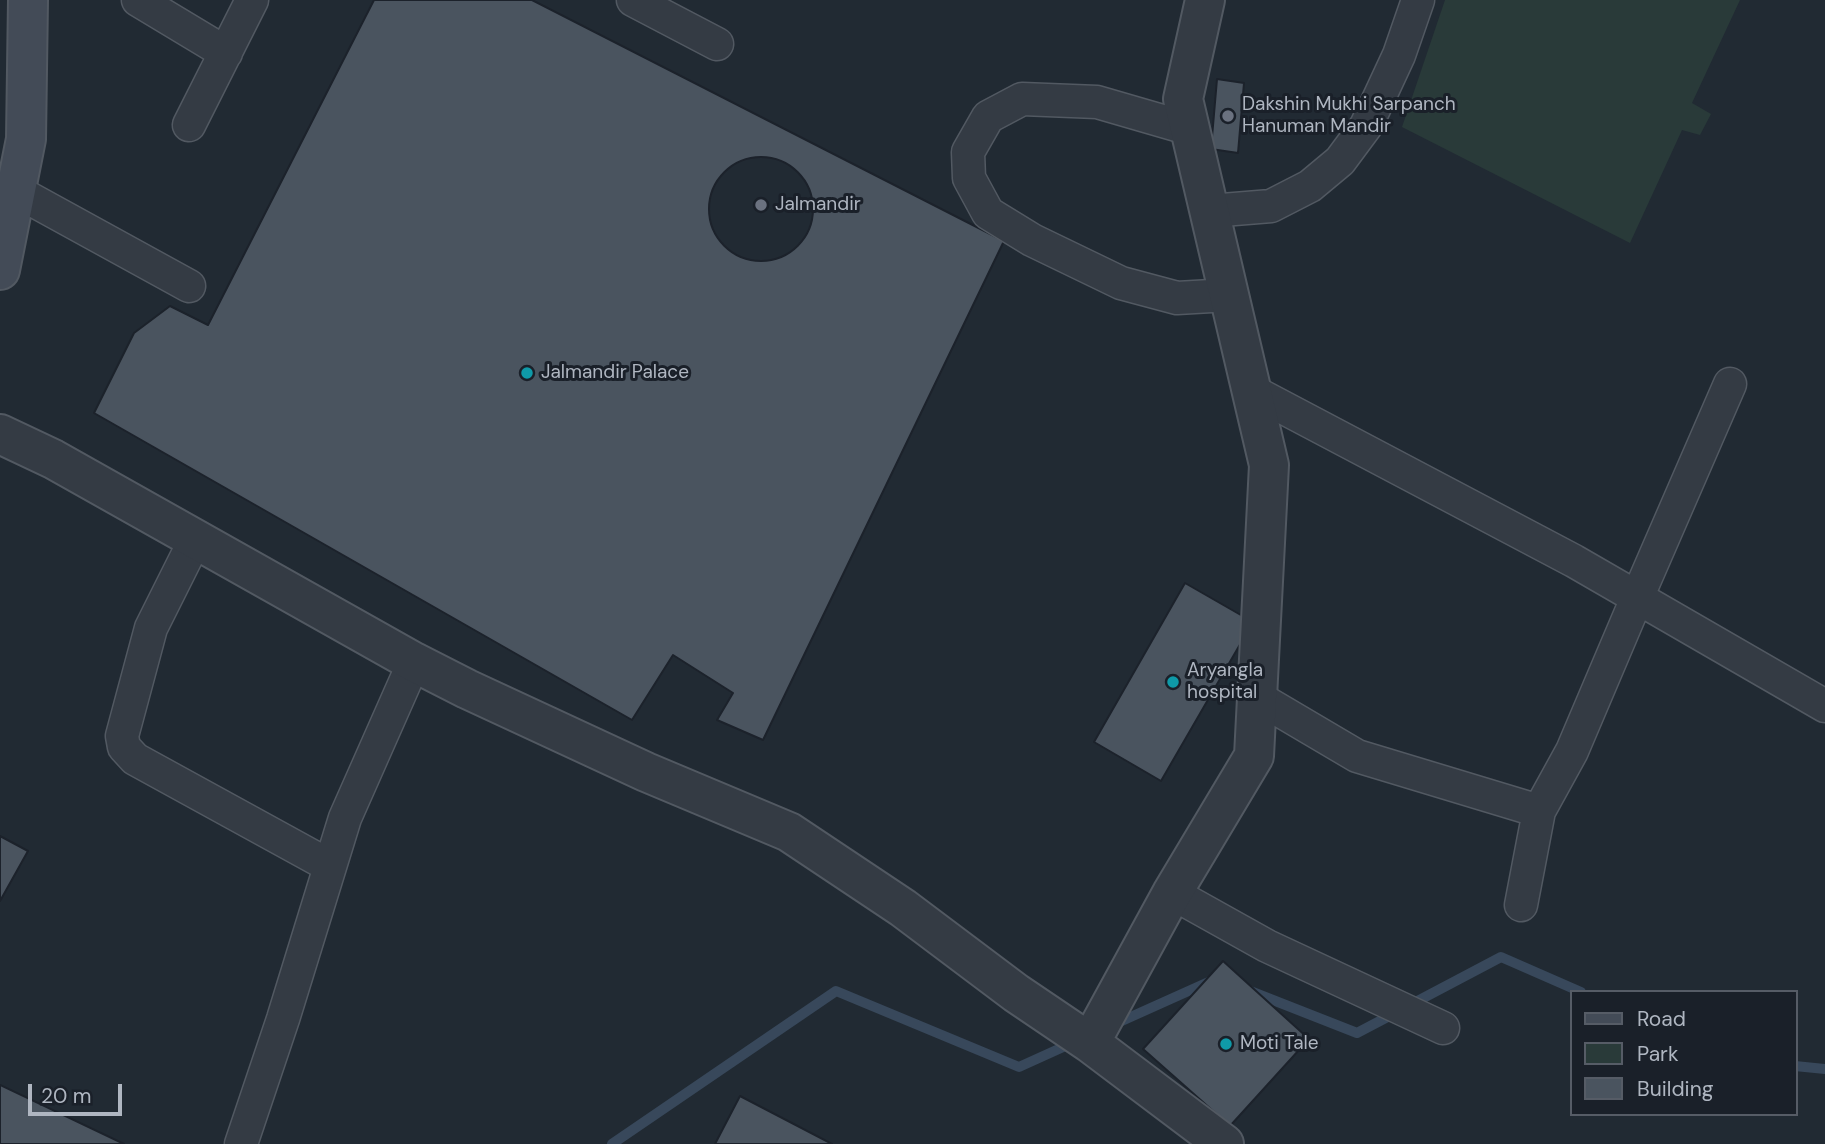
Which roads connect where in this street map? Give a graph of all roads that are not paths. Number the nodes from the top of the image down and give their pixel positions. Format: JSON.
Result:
{"nodes":[{"id":1,"x":28,"y":0,"type":"edge"},
{"id":2,"x":138,"y":0,"type":"edge"},
{"id":3,"x":252,"y":0,"type":"edge"},
{"id":4,"x":633,"y":0,"type":"edge"},
{"id":5,"x":1205,"y":0,"type":"edge"},
{"id":6,"x":1418,"y":0,"type":"edge"},
{"id":7,"x":717,"y":44,"type":"dead end"},
{"id":8,"x":226,"y":54,"type":"junction"},
{"id":9,"x":189,"y":125,"type":"dead end"},
{"id":10,"x":1190,"y":129,"type":"junction"},
{"id":11,"x":16,"y":191,"type":"junction"},
{"id":12,"x":1209,"y":211,"type":"junction"},
{"id":13,"x":0,"y":270,"type":"edge"},
{"id":14,"x":189,"y":286,"type":"dead end"},
{"id":15,"x":1229,"y":295,"type":"junction"},
{"id":16,"x":1730,"y":384,"type":"dead end"},
{"id":17,"x":1252,"y":391,"type":"junction"},
{"id":18,"x":0,"y":434,"type":"edge"},
{"id":19,"x":196,"y":538,"type":"junction"},
{"id":20,"x":1637,"y":598,"type":"junction"},
{"id":21,"x":414,"y":662,"type":"junction"},
{"id":22,"x":1257,"y":697,"type":"junction"},
{"id":23,"x":1825,"y":706,"type":"edge"},
{"id":24,"x":1539,"y":811,"type":"junction"},
{"id":25,"x":330,"y":866,"type":"junction"},
{"id":26,"x":1172,"y":893,"type":"junction"},
{"id":27,"x":1521,"y":905,"type":"dead end"},
{"id":28,"x":1443,"y":1028,"type":"dead end"},
{"id":29,"x":1090,"y":1043,"type":"junction"},
{"id":30,"x":241,"y":1144,"type":"edge"},
{"id":31,"x":1224,"y":1144,"type":"edge"}],
"edges":[{"from":1,"to":11,"type":"main road"},
{"from":2,"to":8,"type":"street"},
{"from":3,"to":8,"type":"street"},
{"from":4,"to":7,"type":"street"},
{"from":5,"to":10,"type":"street"},
{"from":6,"to":12,"type":"street"},
{"from":8,"to":9,"type":"street"},
{"from":10,"to":12,"type":"street"},
{"from":10,"to":15,"type":"street"},
{"from":11,"to":13,"type":"main road"},
{"from":11,"to":14,"type":"street"},
{"from":12,"to":15,"type":"street"},
{"from":15,"to":17,"type":"street"},
{"from":16,"to":20,"type":"street"},
{"from":17,"to":20,"type":"street"},
{"from":17,"to":22,"type":"street"},
{"from":18,"to":19,"type":"street"},
{"from":19,"to":21,"type":"street"},
{"from":19,"to":25,"type":"street"},
{"from":20,"to":23,"type":"street"},
{"from":20,"to":24,"type":"street"},
{"from":21,"to":25,"type":"street"},
{"from":21,"to":29,"type":"street"},
{"from":22,"to":24,"type":"street"},
{"from":22,"to":26,"type":"street"},
{"from":24,"to":27,"type":"street"},
{"from":25,"to":30,"type":"street"},
{"from":26,"to":28,"type":"street"},
{"from":26,"to":29,"type":"street"},
{"from":29,"to":31,"type":"street"}]}
